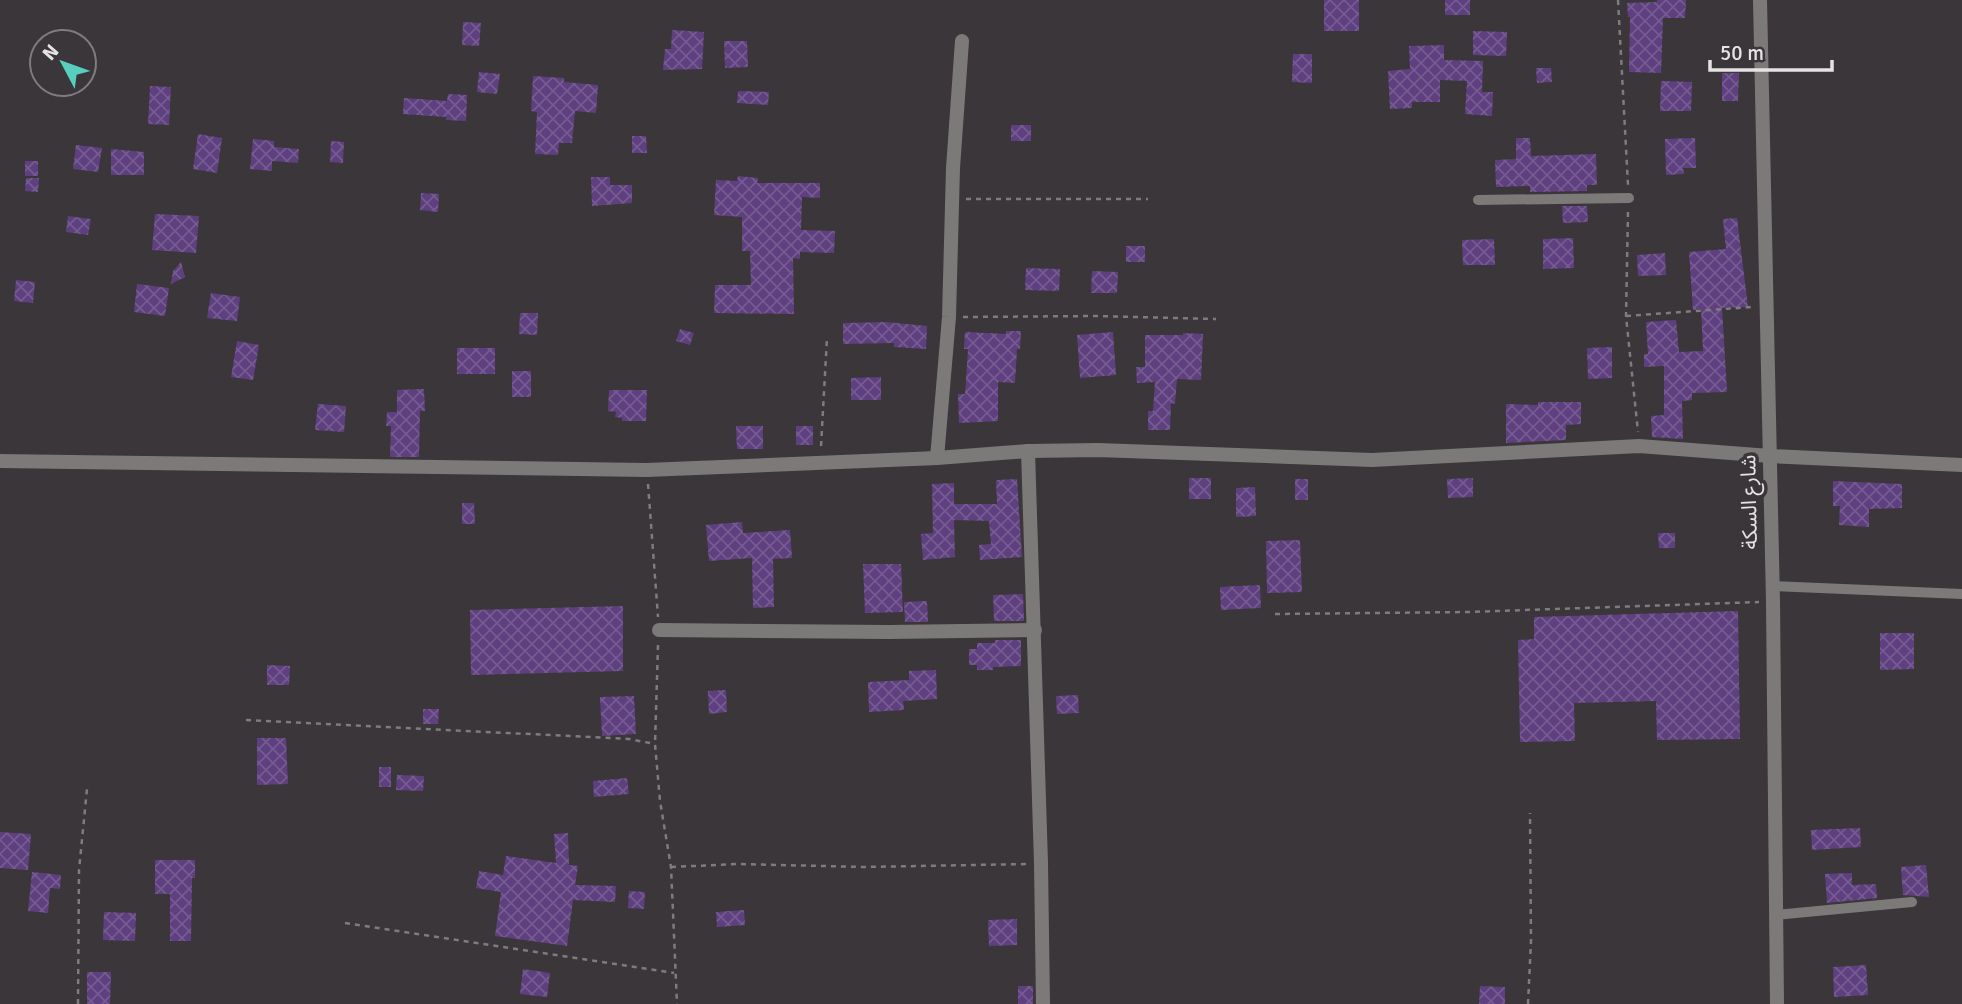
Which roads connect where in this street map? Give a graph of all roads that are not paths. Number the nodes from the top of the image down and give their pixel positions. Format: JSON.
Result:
{"nodes":[{"id":1,"x":1760,"y":0,"type":"edge"},
{"id":2,"x":962,"y":41,"type":"dead end"},
{"id":3,"x":1629,"y":198,"type":"road end"},
{"id":4,"x":1478,"y":200,"type":"dead end"},
{"id":5,"x":1028,"y":451,"type":"junction"},
{"id":6,"x":1770,"y":456,"type":"junction"},
{"id":7,"x":937,"y":458,"type":"junction"},
{"id":8,"x":0,"y":461,"type":"edge"},
{"id":9,"x":1962,"y":465,"type":"edge"},
{"id":10,"x":1772,"y":586,"type":"junction"},
{"id":11,"x":1962,"y":594,"type":"edge"},
{"id":12,"x":659,"y":630,"type":"road end"},
{"id":13,"x":1035,"y":630,"type":"junction"},
{"id":14,"x":1912,"y":902,"type":"dead end"},
{"id":15,"x":1775,"y":915,"type":"junction"},
{"id":16,"x":1042,"y":1004,"type":"edge"},
{"id":17,"x":1777,"y":1004,"type":"edge"}],
"edges":[{"from":1,"to":6,"type":"street","name":"شارع السكة"},
{"from":2,"to":7,"type":"street"},
{"from":3,"to":4,"type":"lane"},
{"from":5,"to":6,"type":"street"},
{"from":5,"to":7,"type":"street"},
{"from":5,"to":13,"type":"street"},
{"from":6,"to":9,"type":"street"},
{"from":6,"to":10,"type":"street","name":"شارع السكة"},
{"from":7,"to":8,"type":"street"},
{"from":10,"to":11,"type":"lane"},
{"from":10,"to":15,"type":"street","name":"شارع السكة"},
{"from":12,"to":13,"type":"street"},
{"from":13,"to":16,"type":"street"},
{"from":14,"to":15,"type":"lane"},
{"from":15,"to":17,"type":"street","name":"شارع السكة"}]}
